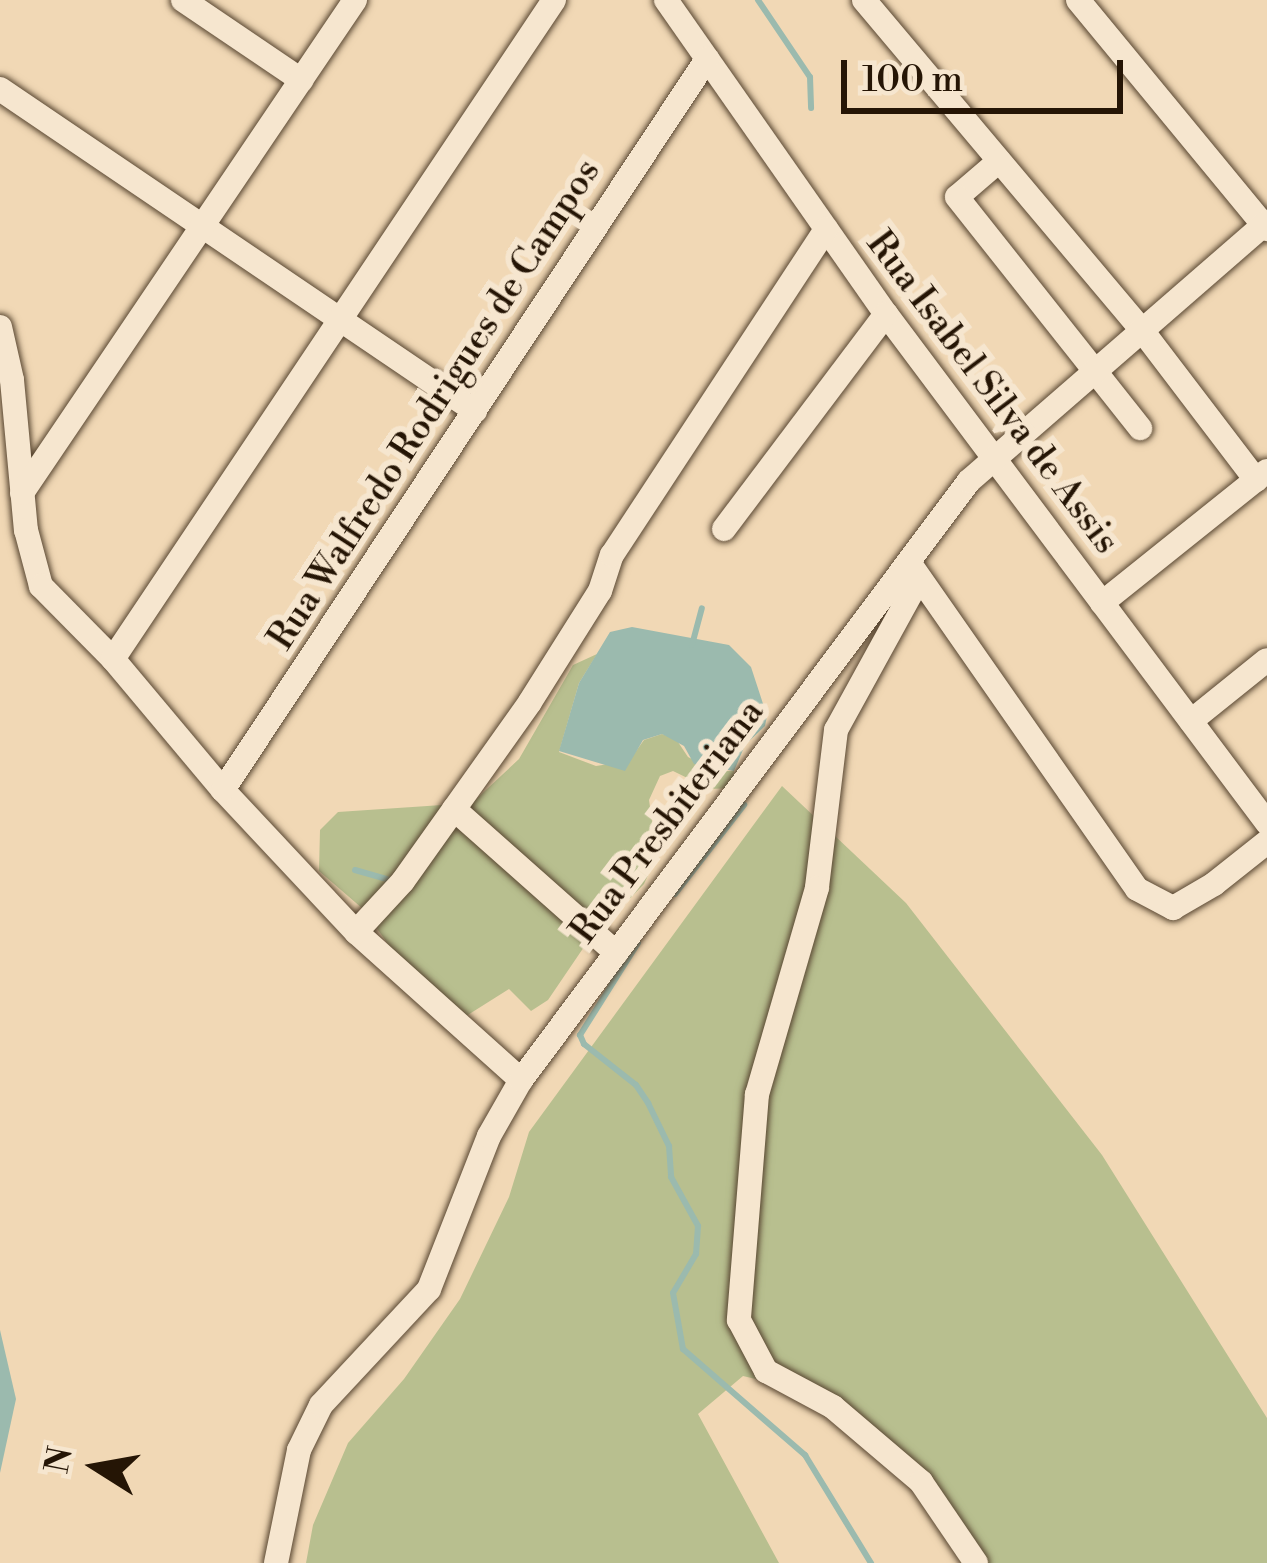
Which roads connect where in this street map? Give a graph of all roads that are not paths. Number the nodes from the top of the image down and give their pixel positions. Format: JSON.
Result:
{"nodes":[{"id":1,"x":183,"y":0,"type":"edge"},
{"id":2,"x":355,"y":0,"type":"edge"},
{"id":3,"x":554,"y":0,"type":"edge"},
{"id":4,"x":666,"y":0,"type":"edge"},
{"id":5,"x":864,"y":0,"type":"edge"},
{"id":6,"x":1078,"y":0,"type":"edge"},
{"id":7,"x":707,"y":59,"type":"junction"},
{"id":8,"x":301,"y":80,"type":"junction"},
{"id":9,"x":0,"y":89,"type":"edge"},
{"id":10,"x":999,"y":161,"type":"junction"},
{"id":11,"x":202,"y":226,"type":"junction"},
{"id":12,"x":1266,"y":226,"type":"edge"},
{"id":13,"x":826,"y":229,"type":"junction"},
{"id":14,"x":886,"y":314,"type":"junction"},
{"id":15,"x":343,"y":322,"type":"junction"},
{"id":16,"x":0,"y":327,"type":"edge"},
{"id":17,"x":1141,"y":329,"type":"junction"},
{"id":18,"x":1093,"y":369,"type":"junction"},
{"id":19,"x":476,"y":411,"type":"junction"},
{"id":20,"x":1141,"y":428,"type":"dead end"},
{"id":21,"x":995,"y":457,"type":"junction"},
{"id":22,"x":1262,"y":475,"type":"edge"},
{"id":23,"x":22,"y":493,"type":"junction"},
{"id":24,"x":724,"y":529,"type":"dead end"},
{"id":25,"x":914,"y":570,"type":"junction"},
{"id":26,"x":1102,"y":603,"type":"junction"},
{"id":27,"x":113,"y":659,"type":"junction"},
{"id":28,"x":1267,"y":659,"type":"edge"},
{"id":29,"x":1191,"y":721,"type":"junction"},
{"id":30,"x":224,"y":790,"type":"junction"},
{"id":31,"x":454,"y":809,"type":"junction"},
{"id":32,"x":1267,"y":823,"type":"edge"},
{"id":33,"x":1267,"y":842,"type":"edge"},
{"id":34,"x":356,"y":932,"type":"junction"},
{"id":35,"x":616,"y":953,"type":"junction"},
{"id":36,"x":521,"y":1079,"type":"junction"},
{"id":37,"x":276,"y":1563,"type":"edge"},
{"id":38,"x":976,"y":1563,"type":"edge"}],
"edges":[{"from":1,"to":8,"type":"street"},
{"from":2,"to":8,"type":"street"},
{"from":3,"to":15,"type":"street"},
{"from":4,"to":7,"type":"street","name":"Rua Isabel Silva de Assis"},
{"from":5,"to":10,"type":"street"},
{"from":6,"to":12,"type":"street"},
{"from":7,"to":13,"type":"street","name":"Rua Isabel Silva de Assis"},
{"from":7,"to":19,"type":"street","name":"Rua Walfredo Rodrigues de Campos"},
{"from":8,"to":11,"type":"street"},
{"from":9,"to":11,"type":"street"},
{"from":10,"to":17,"type":"street"},
{"from":10,"to":18,"type":"street"},
{"from":11,"to":15,"type":"street"},
{"from":11,"to":23,"type":"street"},
{"from":12,"to":17,"type":"street","name":"Rua Presbiteriana"},
{"from":13,"to":14,"type":"street","name":"Rua Isabel Silva de Assis"},
{"from":13,"to":31,"type":"street"},
{"from":14,"to":21,"type":"street","name":"Rua Isabel Silva de Assis"},
{"from":14,"to":24,"type":"street"},
{"from":15,"to":19,"type":"street"},
{"from":15,"to":27,"type":"street"},
{"from":16,"to":23,"type":"street"},
{"from":17,"to":18,"type":"street","name":"Rua Presbiteriana"},
{"from":17,"to":22,"type":"street"},
{"from":18,"to":20,"type":"street"},
{"from":18,"to":21,"type":"street","name":"Rua Presbiteriana"},
{"from":19,"to":30,"type":"street","name":"Rua Walfredo Rodrigues de Campos"},
{"from":21,"to":25,"type":"street","name":"Rua Presbiteriana"},
{"from":21,"to":26,"type":"street","name":"Rua Isabel Silva de Assis"},
{"from":22,"to":26,"type":"street"},
{"from":23,"to":27,"type":"street"},
{"from":25,"to":33,"type":"street"},
{"from":25,"to":35,"type":"street","name":"Rua Presbiteriana"},
{"from":25,"to":38,"type":"street"},
{"from":26,"to":29,"type":"street","name":"Rua Isabel Silva de Assis"},
{"from":27,"to":30,"type":"street"},
{"from":28,"to":29,"type":"street"},
{"from":29,"to":32,"type":"street","name":"Rua Isabel Silva de Assis"},
{"from":30,"to":34,"type":"street"},
{"from":31,"to":34,"type":"street"},
{"from":31,"to":35,"type":"street"},
{"from":34,"to":36,"type":"street"},
{"from":35,"to":36,"type":"street","name":"Rua Presbiteriana"},
{"from":36,"to":37,"type":"street","name":"Rua Presbiteriana"}]}
